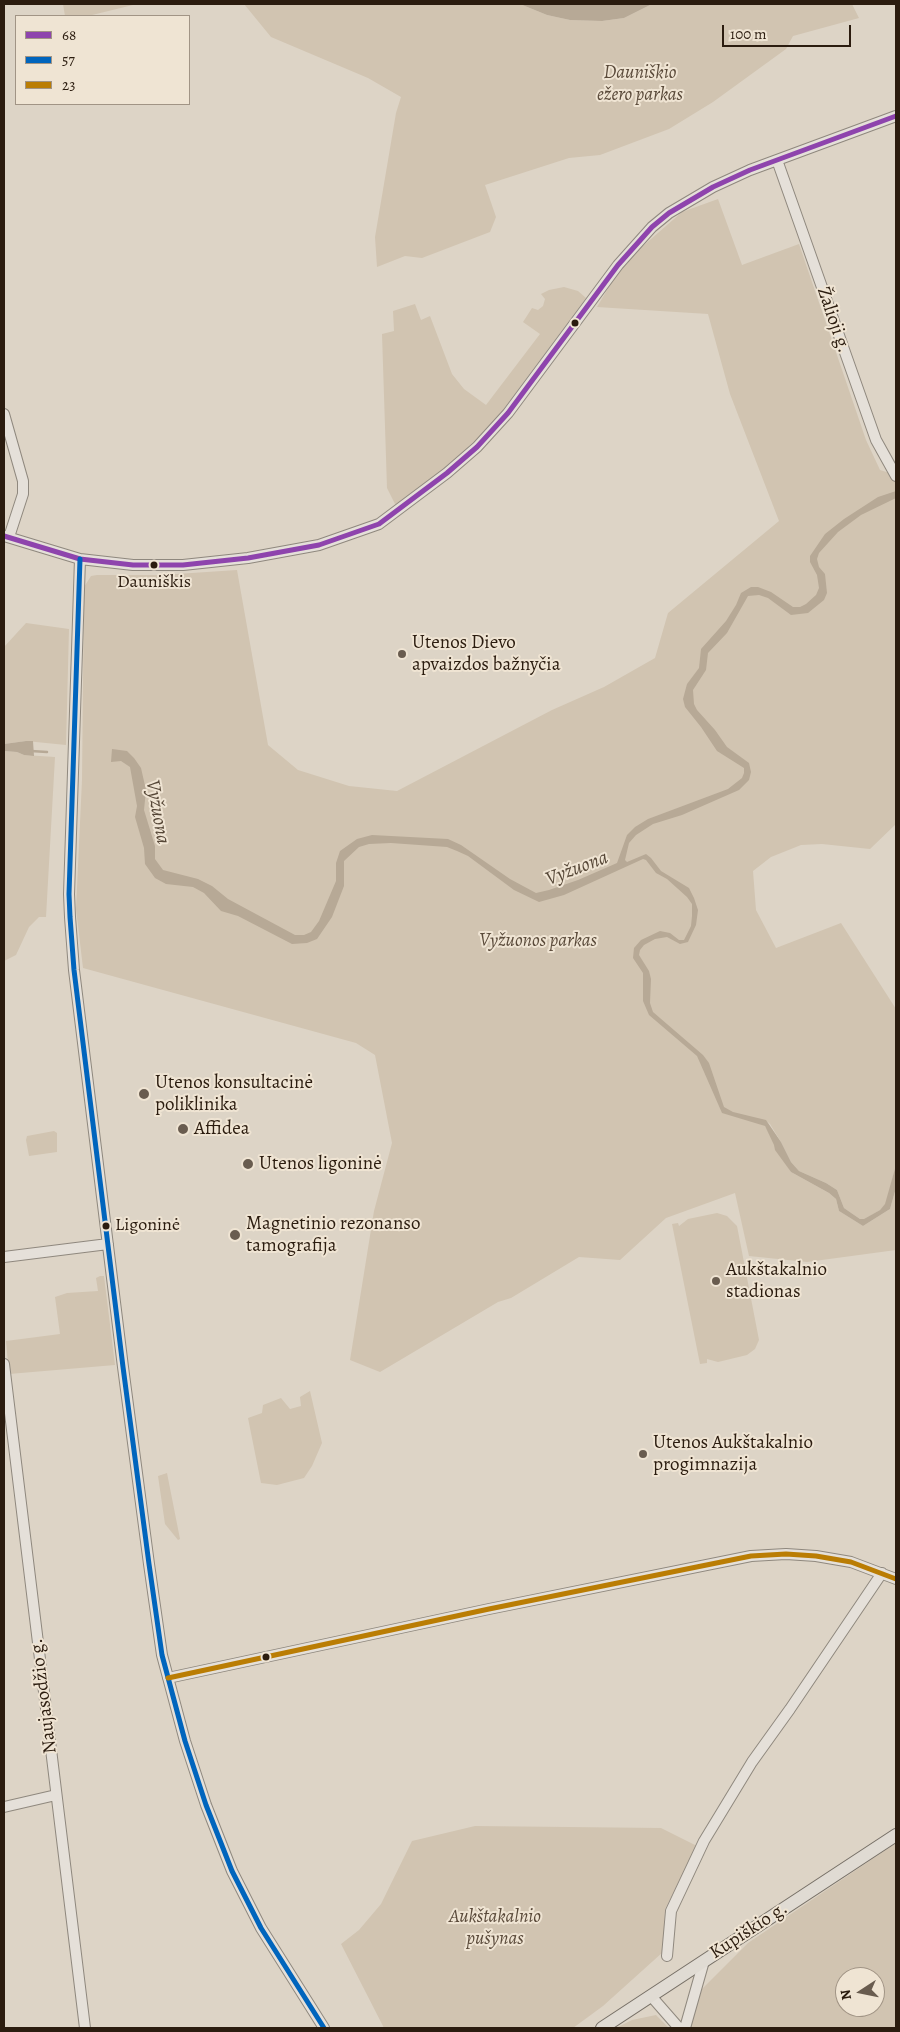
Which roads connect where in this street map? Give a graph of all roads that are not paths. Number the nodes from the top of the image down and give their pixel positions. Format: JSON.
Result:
{"nodes":[{"id":1,"x":896,"y":116,"type":"edge"},
{"id":2,"x":777,"y":160,"type":"junction"},
{"id":3,"x":4,"y":414,"type":"edge"},
{"id":4,"x":896,"y":476,"type":"edge"},
{"id":5,"x":6,"y":536,"type":"edge"},
{"id":6,"x":80,"y":559,"type":"junction"},
{"id":7,"x":108,"y":1244,"type":"junction"},
{"id":8,"x":4,"y":1258,"type":"edge"},
{"id":9,"x":4,"y":1364,"type":"edge"},
{"id":10,"x":882,"y":1573,"type":"junction"},
{"id":11,"x":896,"y":1579,"type":"edge"},
{"id":12,"x":168,"y":1678,"type":"junction"},
{"id":13,"x":56,"y":1796,"type":"junction"},
{"id":14,"x":4,"y":1807,"type":"edge"},
{"id":15,"x":896,"y":1835,"type":"edge"},
{"id":16,"x":667,"y":1956,"type":"dead end"},
{"id":17,"x":704,"y":1962,"type":"junction"},
{"id":18,"x":651,"y":1996,"type":"junction"},
{"id":19,"x":84,"y":2028,"type":"edge"},
{"id":20,"x":324,"y":2028,"type":"edge"},
{"id":21,"x":602,"y":2028,"type":"edge"},
{"id":22,"x":679,"y":2028,"type":"edge"},
{"id":23,"x":685,"y":2028,"type":"edge"}],
"edges":[{"from":1,"to":2,"type":"street"},
{"from":2,"to":4,"type":"street","name":"Žalioji g."},
{"from":2,"to":6,"type":"street"},
{"from":3,"to":5,"type":"street"},
{"from":5,"to":6,"type":"street"},
{"from":6,"to":7,"type":"street"},
{"from":7,"to":8,"type":"street"},
{"from":7,"to":12,"type":"street"},
{"from":9,"to":13,"type":"street","name":"Naujasodžio g."},
{"from":10,"to":11,"type":"street"},
{"from":10,"to":12,"type":"street"},
{"from":10,"to":16,"type":"street"},
{"from":12,"to":20,"type":"street"},
{"from":13,"to":14,"type":"street"},
{"from":13,"to":19,"type":"street","name":"Naujasodžio g."},
{"from":15,"to":17,"type":"main road","name":"Kupiškio g."},
{"from":17,"to":18,"type":"main road","name":"Kupiškio g."},
{"from":17,"to":23,"type":"street"},
{"from":18,"to":21,"type":"main road","name":"Kupiškio g."},
{"from":18,"to":22,"type":"street"}]}
